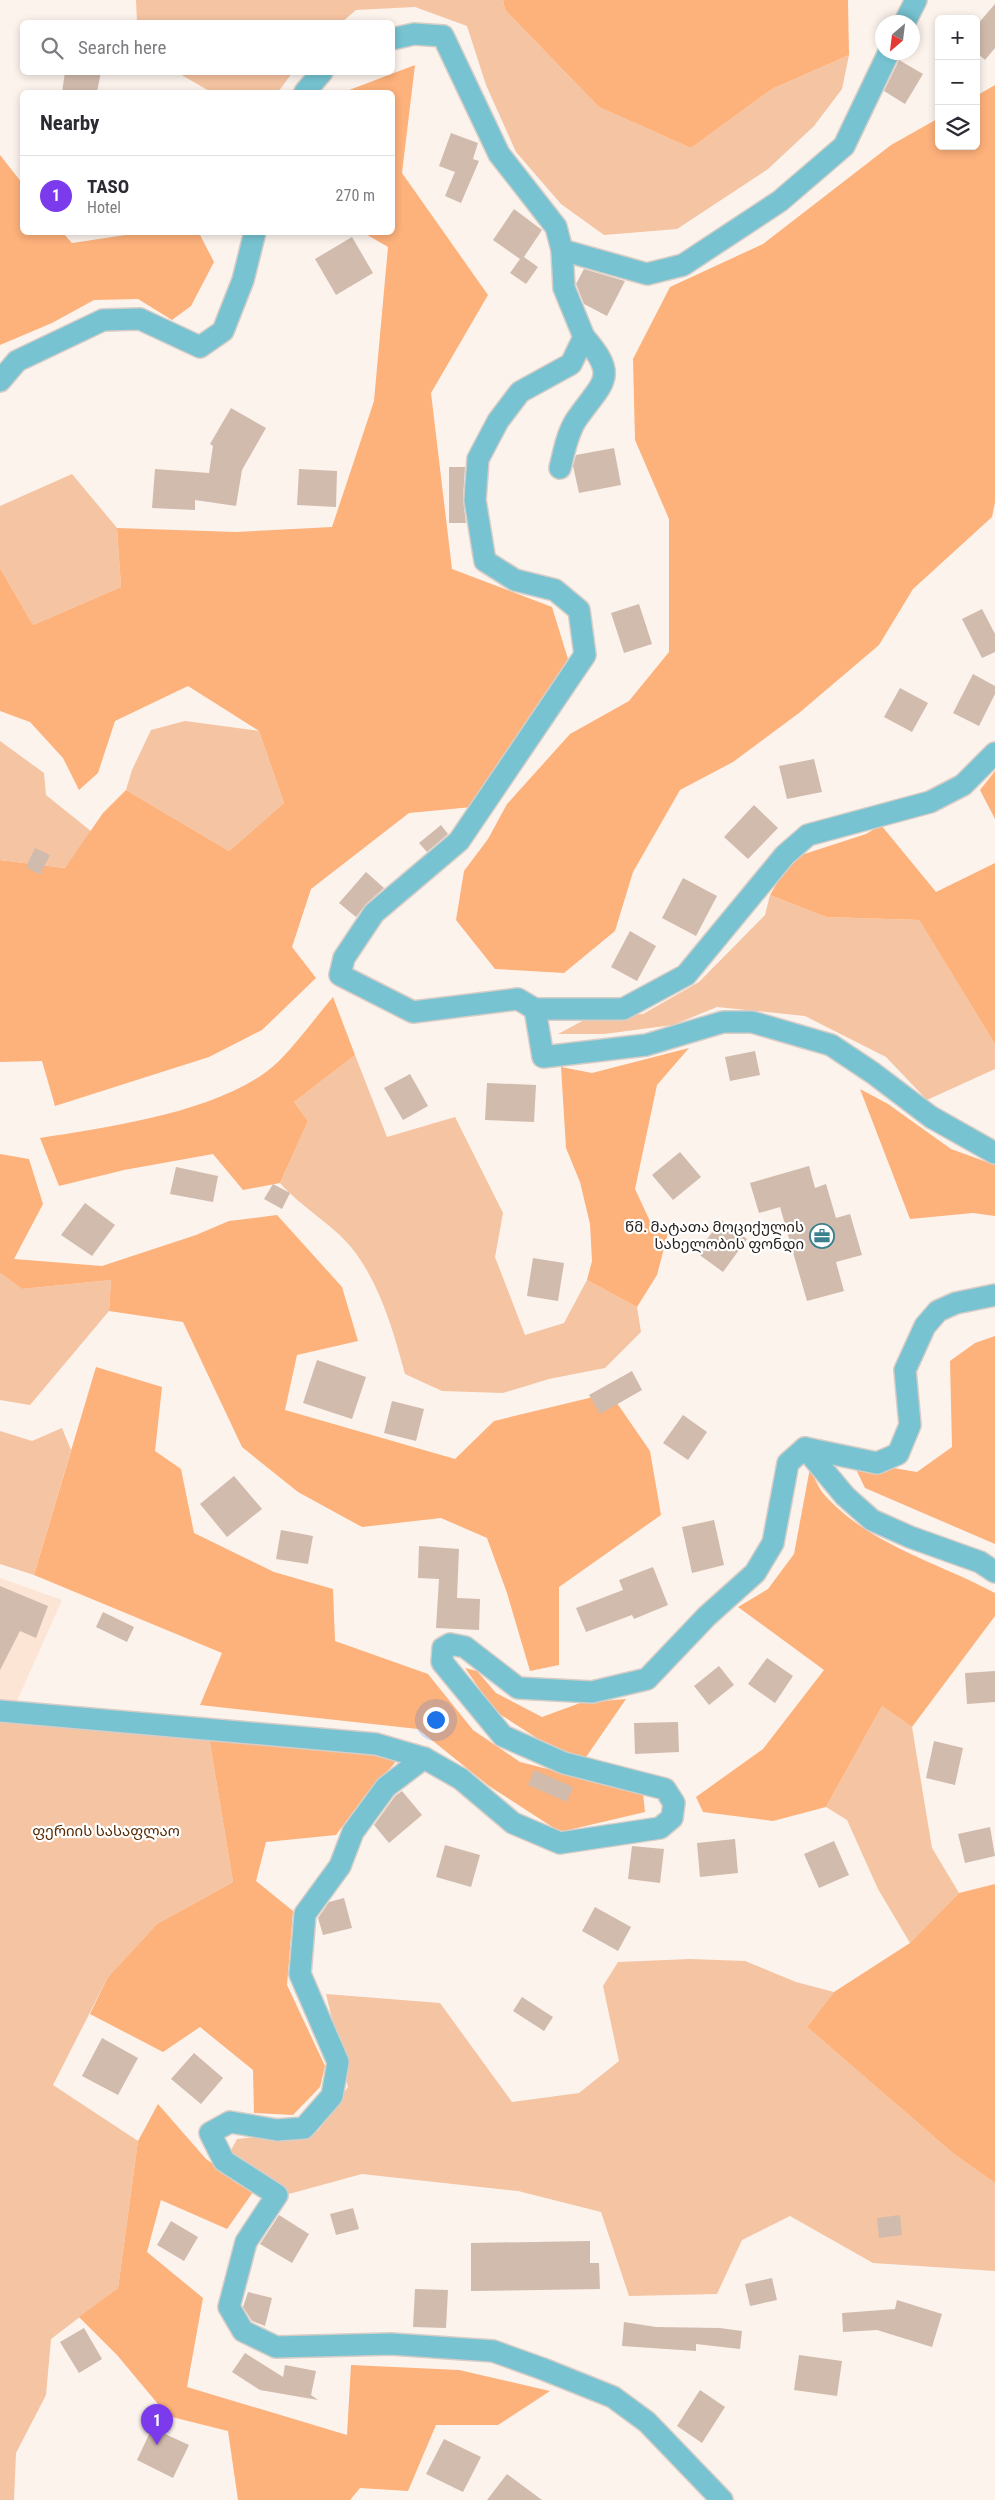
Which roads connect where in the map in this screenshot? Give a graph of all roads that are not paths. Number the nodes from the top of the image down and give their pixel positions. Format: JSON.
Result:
{"nodes":[{"id":1,"x":916,"y":0,"type":"edge"},
{"id":2,"x":908,"y":15,"type":"edge"},
{"id":3,"x":395,"y":38,"type":"edge"},
{"id":4,"x":885,"y":60,"type":"edge"},
{"id":5,"x":319,"y":75,"type":"edge"},
{"id":6,"x":307,"y":90,"type":"edge"},
{"id":7,"x":254,"y":235,"type":"edge"},
{"id":8,"x":562,"y":250,"type":"junction"},
{"id":9,"x":584,"y":337,"type":"junction"},
{"id":10,"x":0,"y":381,"type":"edge"},
{"id":11,"x":560,"y":468,"type":"dead end"},
{"id":12,"x":995,"y":753,"type":"edge"},
{"id":13,"x":534,"y":1009,"type":"junction"},
{"id":14,"x":995,"y":1153,"type":"edge"},
{"id":15,"x":995,"y":1295,"type":"edge"},
{"id":16,"x":805,"y":1448,"type":"junction"},
{"id":17,"x":995,"y":1572,"type":"edge"},
{"id":18,"x":0,"y":1711,"type":"edge"},
{"id":19,"x":424,"y":1758,"type":"junction"},
{"id":20,"x":722,"y":2500,"type":"edge"}],
"edges":[{"from":1,"to":2,"type":"street"},
{"from":3,"to":8,"type":"street"},
{"from":4,"to":8,"type":"street"},
{"from":5,"to":6,"type":"street"},
{"from":7,"to":10,"type":"street"},
{"from":8,"to":9,"type":"street"},
{"from":9,"to":11,"type":"street"},
{"from":9,"to":13,"type":"street"},
{"from":12,"to":13,"type":"street"},
{"from":13,"to":14,"type":"street"},
{"from":15,"to":16,"type":"street"},
{"from":16,"to":17,"type":"street"},
{"from":16,"to":19,"type":"street"},
{"from":18,"to":19,"type":"street"},
{"from":19,"to":20,"type":"street"}]}
